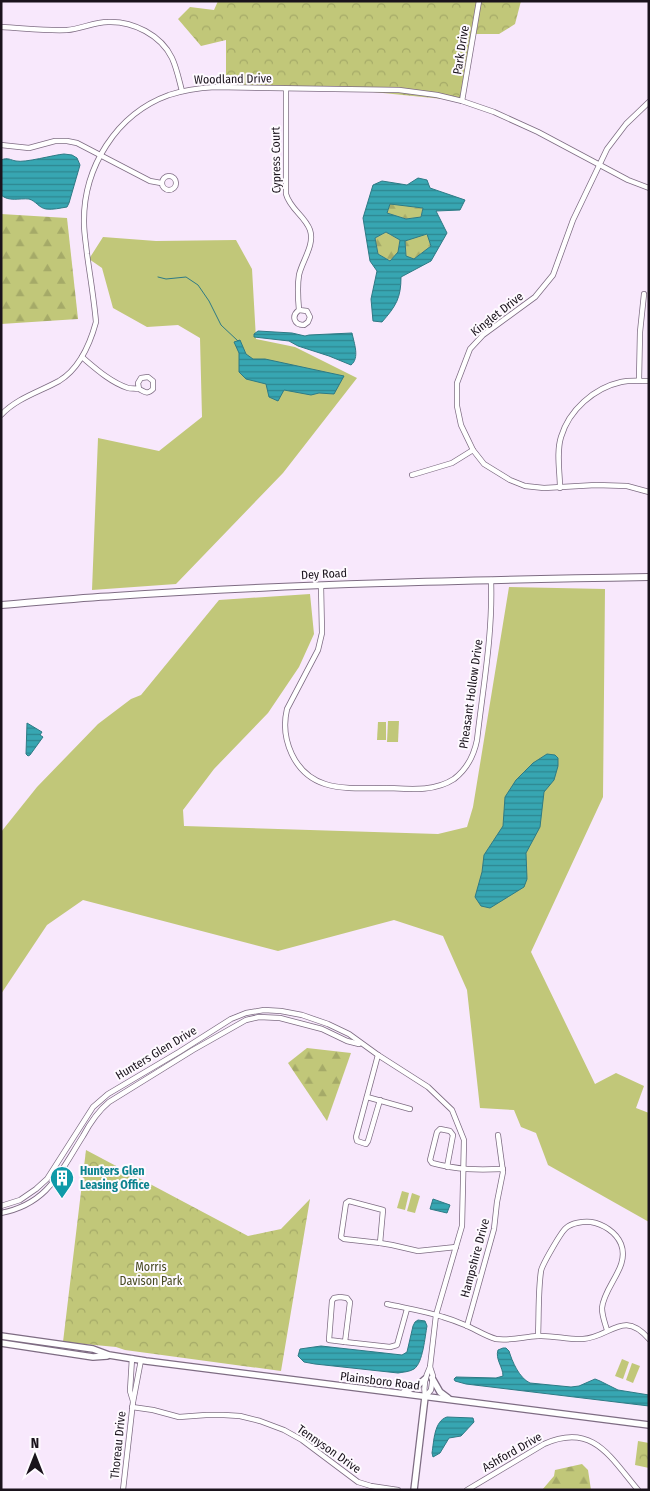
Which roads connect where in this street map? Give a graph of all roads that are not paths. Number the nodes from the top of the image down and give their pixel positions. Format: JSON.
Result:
{"nodes":[{"id":1,"x":479,"y":1,"type":"edge"},
{"id":2,"x":1,"y":27,"type":"edge"},
{"id":3,"x":286,"y":89,"type":"junction"},
{"id":4,"x":182,"y":91,"type":"junction"},
{"id":5,"x":462,"y":101,"type":"junction"},
{"id":6,"x":649,"y":102,"type":"edge"},
{"id":7,"x":1,"y":145,"type":"edge"},
{"id":8,"x":101,"y":156,"type":"junction"},
{"id":9,"x":599,"y":165,"type":"junction"},
{"id":10,"x":161,"y":184,"type":"dead end"},
{"id":11,"x":649,"y":188,"type":"edge"},
{"id":12,"x":644,"y":294,"type":"dead end"},
{"id":13,"x":299,"y":310,"type":"dead end"},
{"id":14,"x":82,"y":356,"type":"junction"},
{"id":15,"x":638,"y":380,"type":"junction"},
{"id":16,"x":649,"y":381,"type":"edge"},
{"id":17,"x":139,"y":389,"type":"dead end"},
{"id":18,"x":1,"y":415,"type":"edge"},
{"id":19,"x":473,"y":450,"type":"junction"},
{"id":20,"x":412,"y":475,"type":"dead end"},
{"id":21,"x":560,"y":488,"type":"junction"},
{"id":22,"x":649,"y":492,"type":"edge"},
{"id":23,"x":649,"y":578,"type":"edge"},
{"id":24,"x":491,"y":580,"type":"junction"},
{"id":25,"x":320,"y":585,"type":"junction"},
{"id":26,"x":1,"y":605,"type":"edge"},
{"id":27,"x":361,"y":1044,"type":"junction"},
{"id":28,"x":378,"y":1055,"type":"junction"},
{"id":29,"x":367,"y":1097,"type":"junction"},
{"id":30,"x":380,"y":1100,"type":"junction"},
{"id":31,"x":410,"y":1109,"type":"dead end"},
{"id":32,"x":498,"y":1135,"type":"dead end"},
{"id":33,"x":447,"y":1167,"type":"junction"},
{"id":34,"x":503,"y":1169,"type":"junction"},
{"id":35,"x":464,"y":1170,"type":"junction"},
{"id":36,"x":1,"y":1206,"type":"edge"},
{"id":37,"x":1,"y":1213,"type":"edge"},
{"id":38,"x":380,"y":1243,"type":"junction"},
{"id":39,"x":456,"y":1247,"type":"junction"},
{"id":40,"x":387,"y":1304,"type":"dead end"},
{"id":41,"x":407,"y":1309,"type":"junction"},
{"id":42,"x":436,"y":1315,"type":"junction"},
{"id":43,"x":467,"y":1326,"type":"junction"},
{"id":44,"x":607,"y":1330,"type":"junction"},
{"id":45,"x":648,"y":1335,"type":"edge"},
{"id":46,"x":1,"y":1336,"type":"edge"},
{"id":47,"x":538,"y":1336,"type":"junction"},
{"id":48,"x":345,"y":1342,"type":"junction"},
{"id":49,"x":1,"y":1344,"type":"edge"},
{"id":50,"x":109,"y":1355,"type":"junction"},
{"id":51,"x":132,"y":1358,"type":"junction"},
{"id":52,"x":141,"y":1360,"type":"junction"},
{"id":53,"x":430,"y":1367,"type":"junction"},
{"id":54,"x":432,"y":1378,"type":"junction"},
{"id":55,"x":425,"y":1379,"type":"junction"},
{"id":56,"x":399,"y":1393,"type":"junction"},
{"id":57,"x":426,"y":1396,"type":"junction"},
{"id":58,"x":450,"y":1400,"type":"junction"},
{"id":59,"x":133,"y":1404,"type":"junction"},
{"id":60,"x":649,"y":1425,"type":"edge"},
{"id":61,"x":370,"y":1488,"type":"edge"},
{"id":62,"x":123,"y":1490,"type":"edge"},
{"id":63,"x":398,"y":1490,"type":"edge"},
{"id":64,"x":414,"y":1490,"type":"edge"},
{"id":65,"x":467,"y":1490,"type":"edge"},
{"id":66,"x":638,"y":1490,"type":"edge"}],
"edges":[{"from":1,"to":5,"type":"street","name":"Park Drive"},
{"from":2,"to":4,"type":"street"},
{"from":3,"to":4,"type":"street","name":"Woodland Drive"},
{"from":3,"to":5,"type":"street","name":"Woodland Drive"},
{"from":3,"to":13,"type":"street","name":"Cypress Court"},
{"from":4,"to":8,"type":"street","name":"Woodland Drive"},
{"from":5,"to":9,"type":"street","name":"Woodland Drive"},
{"from":6,"to":9,"type":"street","name":"Kinglet Drive"},
{"from":7,"to":8,"type":"street"},
{"from":8,"to":10,"type":"street"},
{"from":8,"to":14,"type":"street","name":"Woodland Drive"},
{"from":9,"to":11,"type":"street","name":"Woodland Drive"},
{"from":9,"to":19,"type":"street","name":"Kinglet Drive"},
{"from":12,"to":15,"type":"street"},
{"from":14,"to":17,"type":"street"},
{"from":14,"to":18,"type":"street","name":"Woodland Drive"},
{"from":15,"to":16,"type":"street"},
{"from":15,"to":21,"type":"street"},
{"from":19,"to":20,"type":"street"},
{"from":19,"to":21,"type":"street","name":"Kinglet Drive"},
{"from":21,"to":22,"type":"street","name":"Kinglet Drive"},
{"from":23,"to":24,"type":"main road","name":"Dey Road"},
{"from":24,"to":25,"type":"main road","name":"Dey Road"},
{"from":24,"to":25,"type":"street","name":"Pheasant Hollow Drive"},
{"from":25,"to":26,"type":"main road","name":"Dey Road"},
{"from":27,"to":28,"type":"street","name":"Hunters Glen Drive"},
{"from":27,"to":36,"type":"street","name":"Hunters Glen Drive"},
{"from":27,"to":37,"type":"street","name":"Hunters Glen Drive"},
{"from":28,"to":29,"type":"street"},
{"from":28,"to":35,"type":"street","name":"Hunters Glen Drive"},
{"from":29,"to":30,"type":"street"},
{"from":29,"to":30,"type":"street"},
{"from":30,"to":31,"type":"street"},
{"from":32,"to":34,"type":"street","name":"Hampshire Drive"},
{"from":33,"to":33,"type":"street"},
{"from":33,"to":35,"type":"street"},
{"from":34,"to":35,"type":"street"},
{"from":34,"to":43,"type":"street","name":"Hampshire Drive"},
{"from":35,"to":39,"type":"street","name":"Hunters Glen Drive"},
{"from":38,"to":38,"type":"street"},
{"from":38,"to":39,"type":"street"},
{"from":39,"to":42,"type":"street","name":"Hunters Glen Drive"},
{"from":40,"to":41,"type":"street"},
{"from":41,"to":42,"type":"street"},
{"from":41,"to":48,"type":"street"},
{"from":42,"to":43,"type":"street"},
{"from":42,"to":53,"type":"street","name":"Hunters Glen Drive"},
{"from":43,"to":47,"type":"street"},
{"from":44,"to":45,"type":"street"},
{"from":44,"to":47,"type":"street"},
{"from":44,"to":47,"type":"street"},
{"from":46,"to":50,"type":"street","name":"Plainsboro Road"},
{"from":48,"to":48,"type":"street"},
{"from":49,"to":50,"type":"street","name":"Plainsboro Road"},
{"from":50,"to":51,"type":"street","name":"Plainsboro Road"},
{"from":51,"to":52,"type":"street","name":"Plainsboro Road"},
{"from":51,"to":59,"type":"street","name":"Thoreau Drive"},
{"from":52,"to":56,"type":"street","name":"Plainsboro Road"},
{"from":52,"to":59,"type":"street","name":"Thoreau Drive"},
{"from":53,"to":54,"type":"street"},
{"from":53,"to":55,"type":"street"},
{"from":54,"to":57,"type":"street"},
{"from":54,"to":58,"type":"street"},
{"from":55,"to":56,"type":"street"},
{"from":55,"to":57,"type":"street"},
{"from":56,"to":57,"type":"street","name":"Plainsboro Road"},
{"from":57,"to":58,"type":"street","name":"Plainsboro Road"},
{"from":57,"to":64,"type":"street"},
{"from":58,"to":60,"type":"street","name":"Plainsboro Road"},
{"from":59,"to":61,"type":"street","name":"Tennyson Drive"},
{"from":59,"to":62,"type":"street","name":"Thoreau Drive"},
{"from":61,"to":63,"type":"street","name":"Tennyson Drive"},
{"from":65,"to":66,"type":"street","name":"Ashford Drive"}]}
